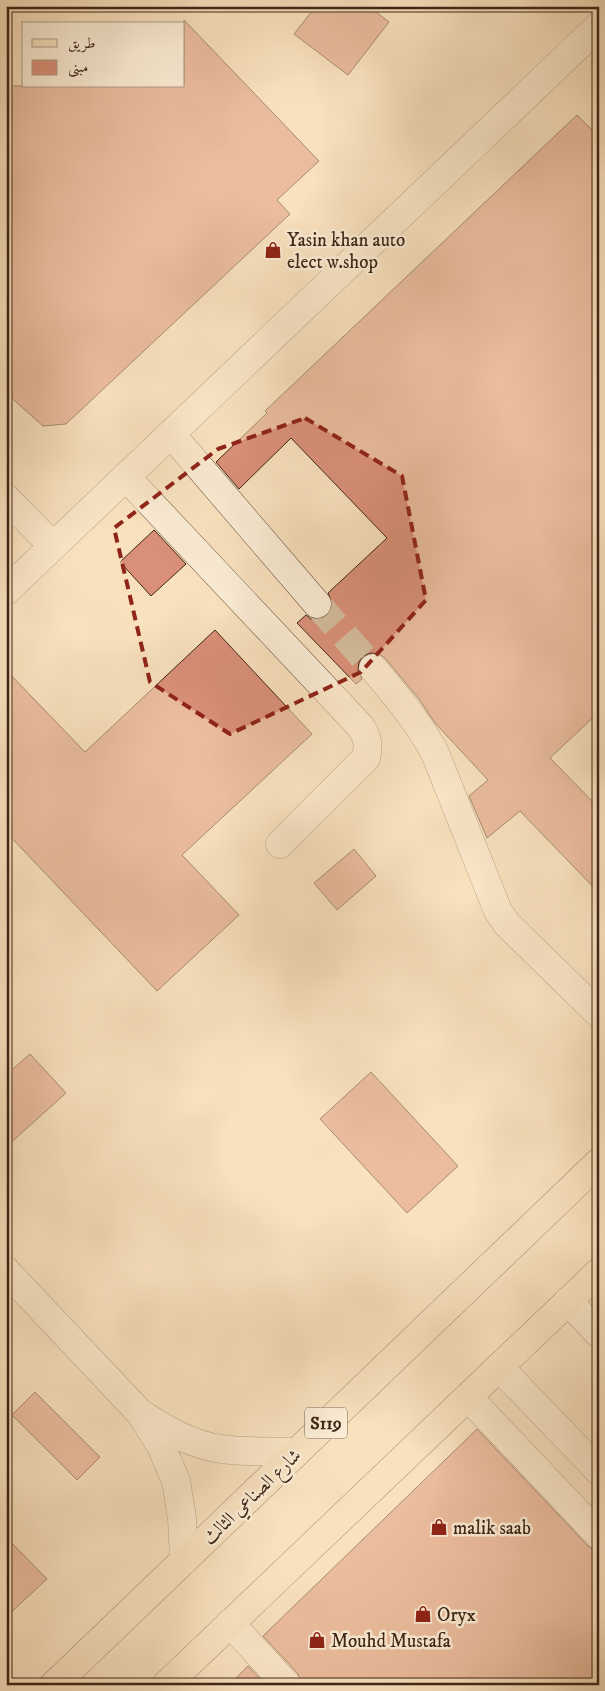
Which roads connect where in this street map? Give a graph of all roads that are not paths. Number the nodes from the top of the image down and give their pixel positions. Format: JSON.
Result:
{"nodes":[{"id":1,"x":599,"y":26,"type":"edge"},
{"id":2,"x":170,"y":434,"type":"junction"},
{"id":3,"x":126,"y":477,"type":"junction"},
{"id":4,"x":6,"y":498,"type":"edge"},
{"id":5,"x":53,"y":546,"type":"junction"},
{"id":6,"x":6,"y":591,"type":"edge"},
{"id":7,"x":317,"y":604,"type":"tunnel mouth"},
{"id":8,"x":373,"y":668,"type":"tunnel mouth"},
{"id":9,"x":280,"y":844,"type":"dead end"},
{"id":10,"x":599,"y":1014,"type":"edge"},
{"id":11,"x":599,"y":1162,"type":"edge"},
{"id":12,"x":6,"y":1271,"type":"edge"},
{"id":13,"x":599,"y":1272,"type":"edge"},
{"id":14,"x":568,"y":1301,"type":"junction"},
{"id":15,"x":599,"y":1334,"type":"edge"},
{"id":16,"x":499,"y":1367,"type":"junction"},
{"id":17,"x":468,"y":1397,"type":"junction"},
{"id":18,"x":141,"y":1414,"type":"junction"},
{"id":19,"x":296,"y":1452,"type":"junction"},
{"id":20,"x":599,"y":1471,"type":"edge"},
{"id":21,"x":599,"y":1535,"type":"edge"},
{"id":22,"x":184,"y":1560,"type":"junction"},
{"id":23,"x":230,"y":1623,"type":"junction"},
{"id":24,"x":54,"y":1685,"type":"edge"},
{"id":25,"x":166,"y":1685,"type":"edge"},
{"id":26,"x":288,"y":1685,"type":"edge"}],
"edges":[{"from":1,"to":2,"type":"street"},
{"from":2,"to":3,"type":"street"},
{"from":2,"to":7,"type":"street"},
{"from":3,"to":5,"type":"street"},
{"from":3,"to":9,"type":"street"},
{"from":4,"to":5,"type":"street"},
{"from":5,"to":6,"type":"street"},
{"from":8,"to":10,"type":"street"},
{"from":11,"to":19,"type":"main road","name":"شارع الصناعي الثالث","number":"S119"},
{"from":12,"to":18,"type":"street"},
{"from":13,"to":14,"type":"main road"},
{"from":14,"to":15,"type":"street"},
{"from":14,"to":16,"type":"main road"},
{"from":16,"to":17,"type":"main road"},
{"from":16,"to":20,"type":"street"},
{"from":17,"to":21,"type":"street"},
{"from":17,"to":23,"type":"main road"},
{"from":18,"to":19,"type":"street"},
{"from":18,"to":22,"type":"street"},
{"from":19,"to":22,"type":"main road","name":"شارع الصناعي الثالث","number":"S119"},
{"from":22,"to":24,"type":"main road","name":"شارع الصناعي الثالث","number":"S119"},
{"from":23,"to":25,"type":"main road"},
{"from":23,"to":26,"type":"street"}]}
